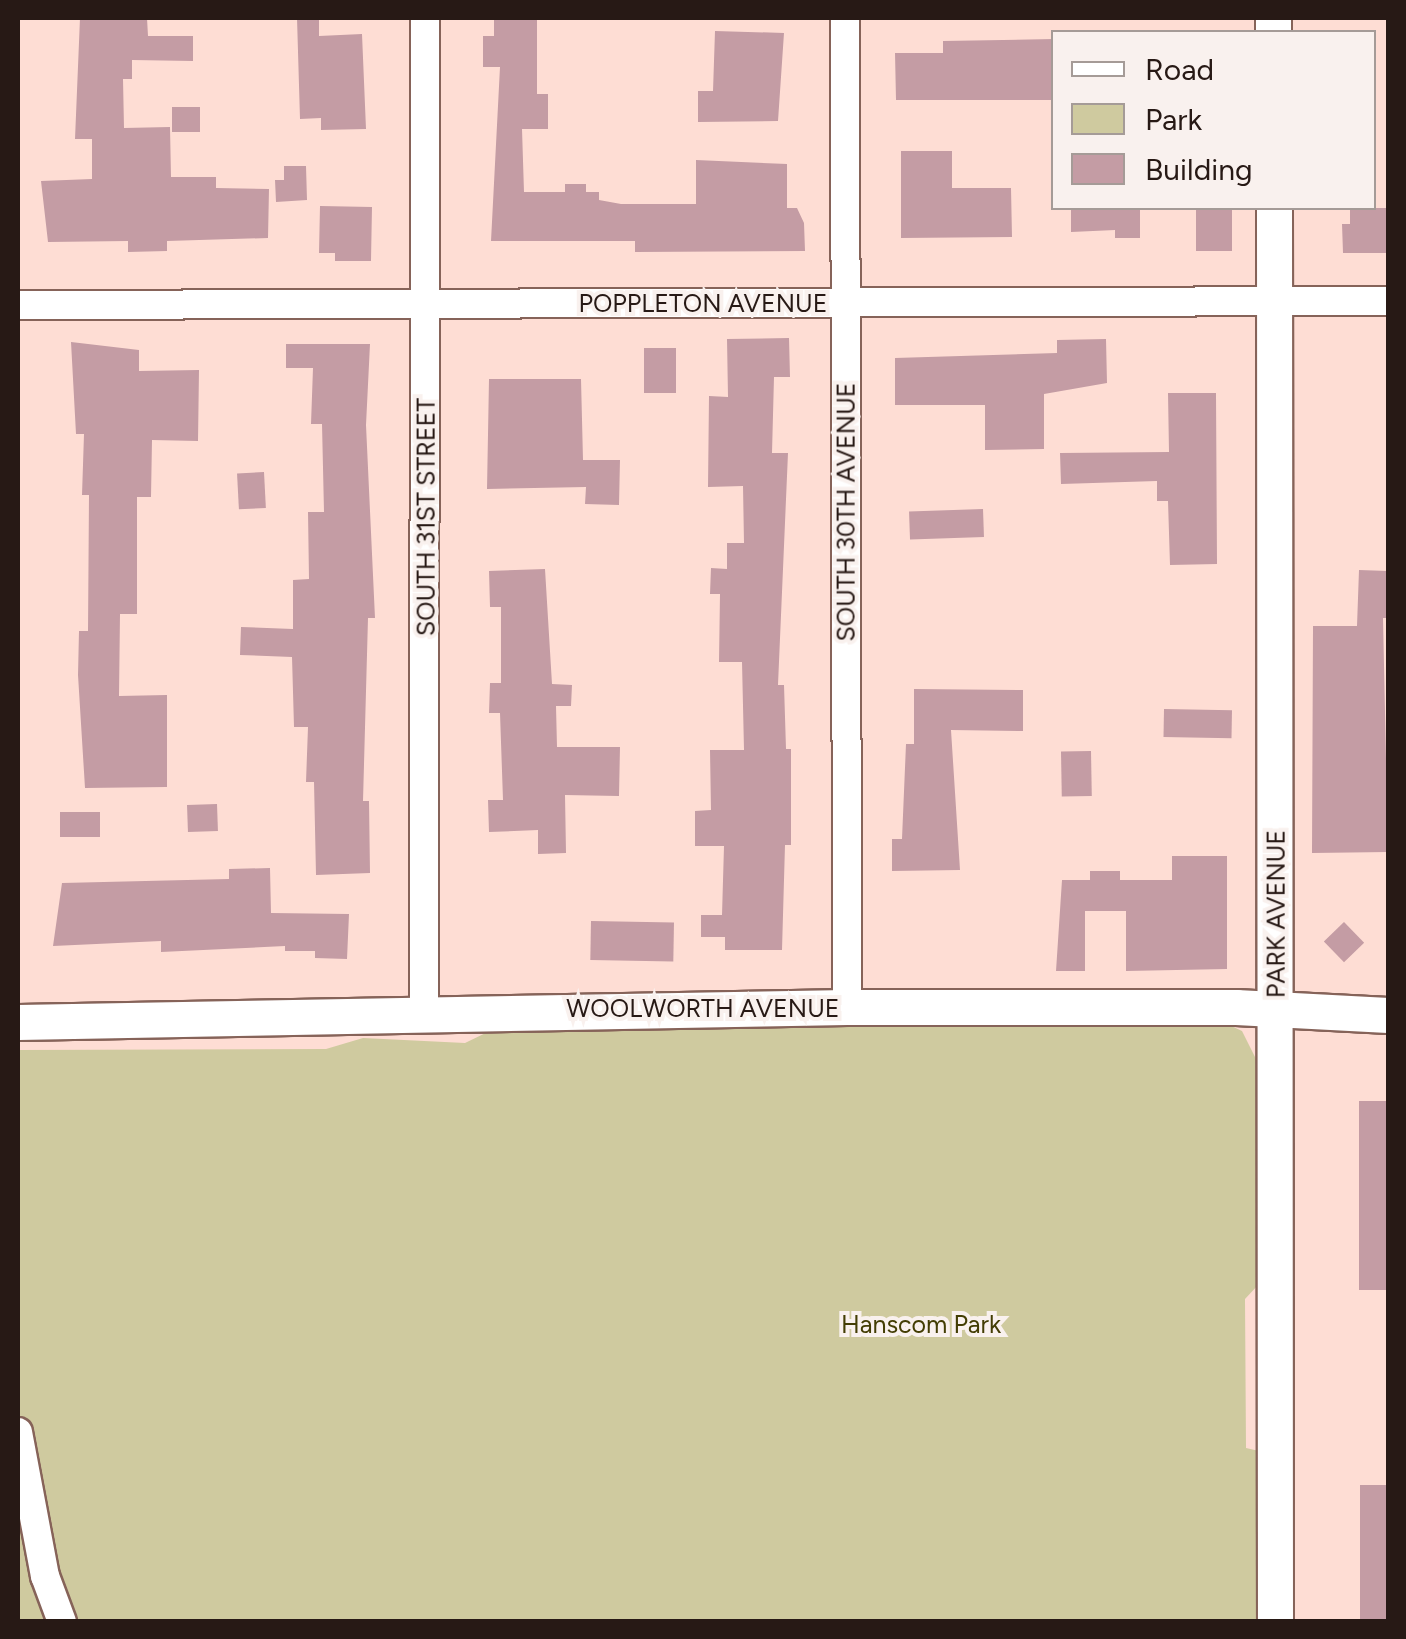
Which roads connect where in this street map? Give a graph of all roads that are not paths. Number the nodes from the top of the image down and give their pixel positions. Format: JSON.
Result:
{"nodes":[{"id":1,"x":425,"y":18,"type":"edge"},
{"id":2,"x":845,"y":18,"type":"edge"},
{"id":3,"x":1274,"y":210,"type":"edge"},
{"id":4,"x":1274,"y":301,"type":"junction"},
{"id":5,"x":1388,"y":301,"type":"edge"},
{"id":6,"x":846,"y":302,"type":"junction"},
{"id":7,"x":426,"y":303,"type":"junction"},
{"id":8,"x":18,"y":305,"type":"edge"},
{"id":9,"x":846,"y":1007,"type":"junction"},
{"id":10,"x":1276,"y":1011,"type":"junction"},
{"id":11,"x":1388,"y":1015,"type":"edge"},
{"id":12,"x":424,"y":1017,"type":"junction"},
{"id":13,"x":18,"y":1022,"type":"edge"},
{"id":14,"x":18,"y":1432,"type":"edge"},
{"id":15,"x":62,"y":1622,"type":"edge"},
{"id":16,"x":1275,"y":1622,"type":"edge"}],
"edges":[{"from":1,"to":7,"type":"street","name":"SOUTH 31ST STREET"},
{"from":2,"to":6,"type":"street","name":"SOUTH 30TH AVENUE"},
{"from":3,"to":4,"type":"street","name":"PARK AVENUE"},
{"from":4,"to":5,"type":"street","name":"POPPLETON AVENUE"},
{"from":4,"to":6,"type":"street","name":"POPPLETON AVENUE"},
{"from":4,"to":10,"type":"street","name":"PARK AVENUE"},
{"from":6,"to":7,"type":"street","name":"POPPLETON AVENUE"},
{"from":6,"to":9,"type":"street","name":"SOUTH 30TH AVENUE"},
{"from":7,"to":8,"type":"street","name":"POPPLETON AVENUE"},
{"from":7,"to":12,"type":"street","name":"SOUTH 31ST STREET"},
{"from":9,"to":10,"type":"street","name":"WOOLWORTH AVENUE"},
{"from":9,"to":12,"type":"street","name":"WOOLWORTH AVENUE"},
{"from":10,"to":11,"type":"street","name":"WOOLWORTH AVENUE"},
{"from":10,"to":16,"type":"street","name":"PARK AVENUE"},
{"from":12,"to":13,"type":"street","name":"WOOLWORTH AVENUE"},
{"from":14,"to":15,"type":"street"}]}
